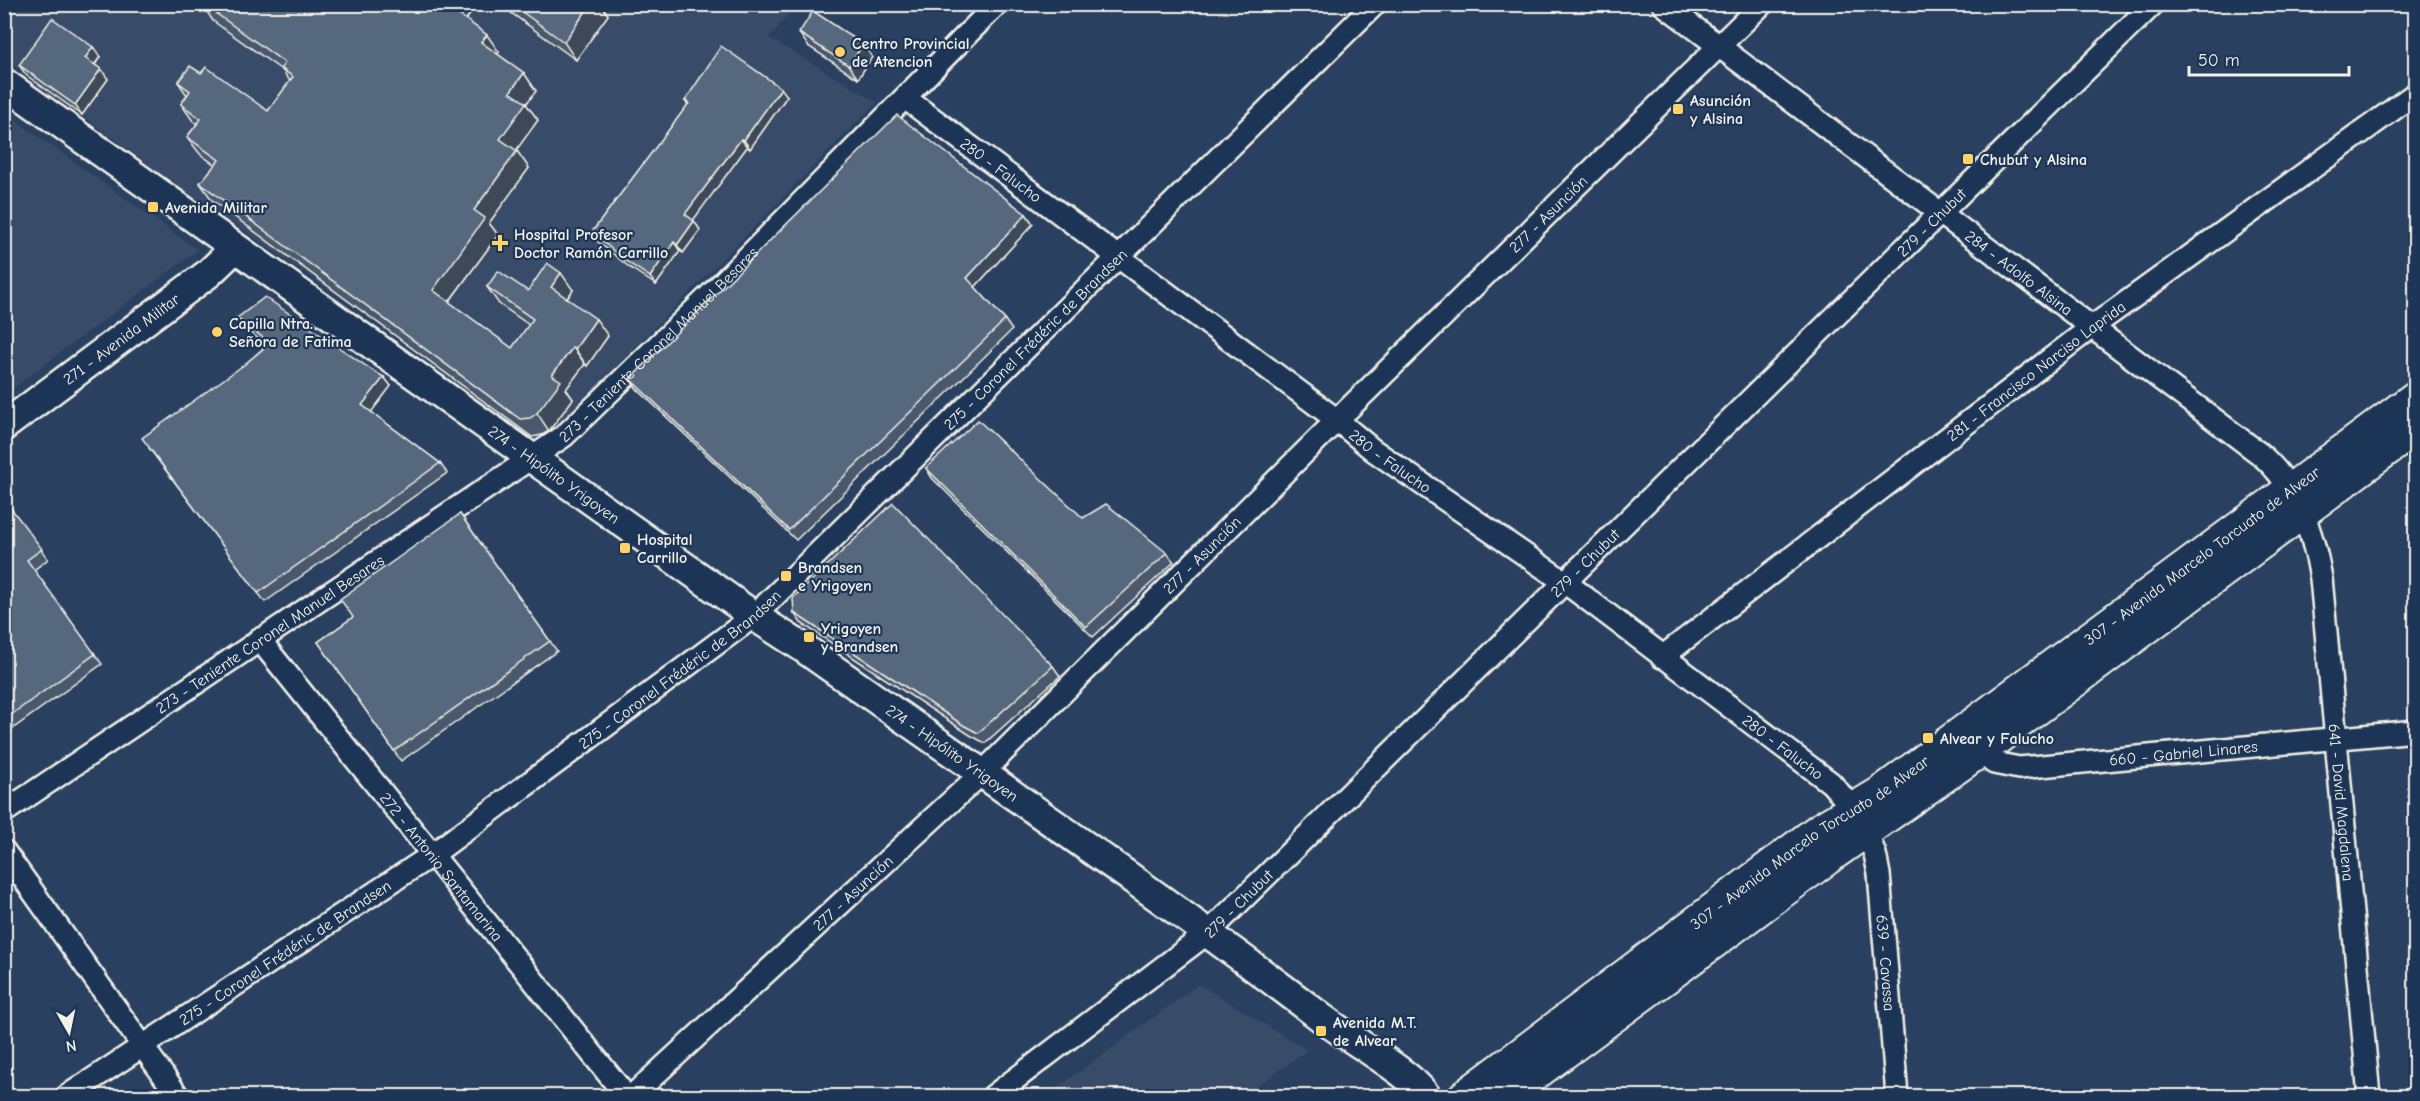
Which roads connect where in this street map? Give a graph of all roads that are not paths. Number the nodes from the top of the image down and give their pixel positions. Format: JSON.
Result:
{"nodes":[{"id":1,"x":997,"y":4,"type":"edge"},
{"id":2,"x":1375,"y":4,"type":"edge"},
{"id":3,"x":1663,"y":4,"type":"edge"},
{"id":4,"x":1762,"y":4,"type":"edge"},
{"id":5,"x":2153,"y":4,"type":"edge"},
{"id":6,"x":1719,"y":47,"type":"junction"},
{"id":7,"x":4,"y":83,"type":"edge"},
{"id":8,"x":2415,"y":93,"type":"edge"},
{"id":9,"x":905,"y":98,"type":"junction"},
{"id":10,"x":1941,"y":213,"type":"junction"},
{"id":11,"x":235,"y":248,"type":"junction"},
{"id":12,"x":1119,"y":256,"type":"junction"},
{"id":13,"x":2092,"y":327,"type":"junction"},
{"id":14,"x":2415,"y":397,"type":"edge"},
{"id":15,"x":1337,"y":420,"type":"junction"},
{"id":16,"x":4,"y":426,"type":"edge"},
{"id":17,"x":2415,"y":428,"type":"edge"},
{"id":18,"x":532,"y":458,"type":"junction"},
{"id":19,"x":2296,"y":501,"type":"junction"},
{"id":20,"x":1566,"y":583,"type":"junction"},
{"id":21,"x":754,"y":616,"type":"junction"},
{"id":22,"x":259,"y":639,"type":"junction"},
{"id":23,"x":1662,"y":657,"type":"junction"},
{"id":24,"x":2415,"y":730,"type":"edge"},
{"id":25,"x":2336,"y":738,"type":"junction"},
{"id":26,"x":1970,"y":743,"type":"junction"},
{"id":27,"x":981,"y":774,"type":"junction"},
{"id":28,"x":4,"y":812,"type":"edge"},
{"id":29,"x":1860,"y":821,"type":"junction"},
{"id":30,"x":4,"y":851,"type":"edge"},
{"id":31,"x":432,"y":855,"type":"junction"},
{"id":32,"x":1209,"y":932,"type":"junction"},
{"id":33,"x":142,"y":1046,"type":"junction"},
{"id":34,"x":68,"y":1096,"type":"edge"},
{"id":35,"x":178,"y":1096,"type":"edge"},
{"id":36,"x":626,"y":1096,"type":"edge"},
{"id":37,"x":632,"y":1096,"type":"edge"},
{"id":38,"x":993,"y":1096,"type":"edge"},
{"id":39,"x":1426,"y":1096,"type":"edge"},
{"id":40,"x":1465,"y":1096,"type":"edge"},
{"id":41,"x":1505,"y":1096,"type":"edge"},
{"id":42,"x":1897,"y":1096,"type":"edge"},
{"id":43,"x":2368,"y":1096,"type":"edge"}],
"edges":[{"from":1,"to":9,"type":"street","name":"273 - Teniente Coronel Manuel Besares"},
{"from":2,"to":12,"type":"street","name":"275 - Coronel Frédéric de Brandsen"},
{"from":3,"to":6,"type":"street","name":"284 - Adolfo Alsina"},
{"from":4,"to":6,"type":"street","name":"277 - Asunción"},
{"from":5,"to":10,"type":"street","name":"279 - Chubut"},
{"from":6,"to":10,"type":"street","name":"284 - Adolfo Alsina"},
{"from":6,"to":15,"type":"street","name":"277 - Asunción"},
{"from":7,"to":11,"type":"street","name":"274 - Hipólito Yrigoyen"},
{"from":8,"to":13,"type":"street","name":"281 - Francisco Narciso Laprida"},
{"from":9,"to":12,"type":"street","name":"280 - Falucho"},
{"from":9,"to":18,"type":"street","name":"273 - Teniente Coronel Manuel Besares"},
{"from":10,"to":13,"type":"street","name":"284 - Adolfo Alsina"},
{"from":10,"to":20,"type":"street","name":"279 - Chubut"},
{"from":11,"to":16,"type":"street","name":"271 - Avenida Militar"},
{"from":11,"to":18,"type":"street","name":"274 - Hipólito Yrigoyen"},
{"from":12,"to":15,"type":"street","name":"280 - Falucho"},
{"from":12,"to":21,"type":"street","name":"275 - Coronel Frédéric de Brandsen"},
{"from":13,"to":19,"type":"street","name":"284 - Adolfo Alsina"},
{"from":13,"to":23,"type":"street","name":"281 - Francisco Narciso Laprida"},
{"from":14,"to":19,"type":"main road","name":"307 - Avenida Marcelo Torcuato de Alvear"},
{"from":15,"to":20,"type":"street","name":"280 - Falucho"},
{"from":15,"to":27,"type":"street","name":"277 - Asunción"},
{"from":17,"to":19,"type":"main road","name":"307 - Avenida Marcelo Torcuato de Alvear"},
{"from":18,"to":21,"type":"street","name":"274 - Hipólito Yrigoyen"},
{"from":18,"to":22,"type":"street","name":"273 - Teniente Coronel Manuel Besares"},
{"from":19,"to":25,"type":"street","name":"641 - David Magdalena"},
{"from":19,"to":26,"type":"main road","name":"307 - Avenida Marcelo Torcuato de Alvear"},
{"from":20,"to":23,"type":"street","name":"280 - Falucho"},
{"from":20,"to":32,"type":"street","name":"279 - Chubut"},
{"from":21,"to":27,"type":"street","name":"274 - Hipólito Yrigoyen"},
{"from":21,"to":31,"type":"street","name":"275 - Coronel Frédéric de Brandsen"},
{"from":22,"to":28,"type":"street","name":"273 - Teniente Coronel Manuel Besares"},
{"from":22,"to":31,"type":"street","name":"272 - Antonio Santamarina"},
{"from":23,"to":29,"type":"street","name":"280 - Falucho"},
{"from":24,"to":25,"type":"street","name":"660 - Gabriel Linares"},
{"from":25,"to":26,"type":"street","name":"660 - Gabriel Linares"},
{"from":25,"to":43,"type":"street","name":"641 - David Magdalena"},
{"from":26,"to":29,"type":"main road","name":"307 - Avenida Marcelo Torcuato de Alvear"},
{"from":27,"to":32,"type":"street","name":"274 - Hipólito Yrigoyen"},
{"from":27,"to":37,"type":"street","name":"277 - Asunción"},
{"from":29,"to":40,"type":"main road","name":"307 - Avenida Marcelo Torcuato de Alvear"},
{"from":29,"to":41,"type":"main road","name":"307 - Avenida Marcelo Torcuato de Alvear"},
{"from":29,"to":42,"type":"street","name":"639 - Cavassa"},
{"from":30,"to":33,"type":"street"},
{"from":31,"to":33,"type":"street","name":"275 - Coronel Frédéric de Brandsen"},
{"from":31,"to":36,"type":"street","name":"272 - Antonio Santamarina"},
{"from":32,"to":38,"type":"street","name":"279 - Chubut"},
{"from":32,"to":39,"type":"street","name":"274 - Hipólito Yrigoyen"},
{"from":33,"to":34,"type":"street","name":"275 - Coronel Frédéric de Brandsen"},
{"from":33,"to":35,"type":"street"}]}
